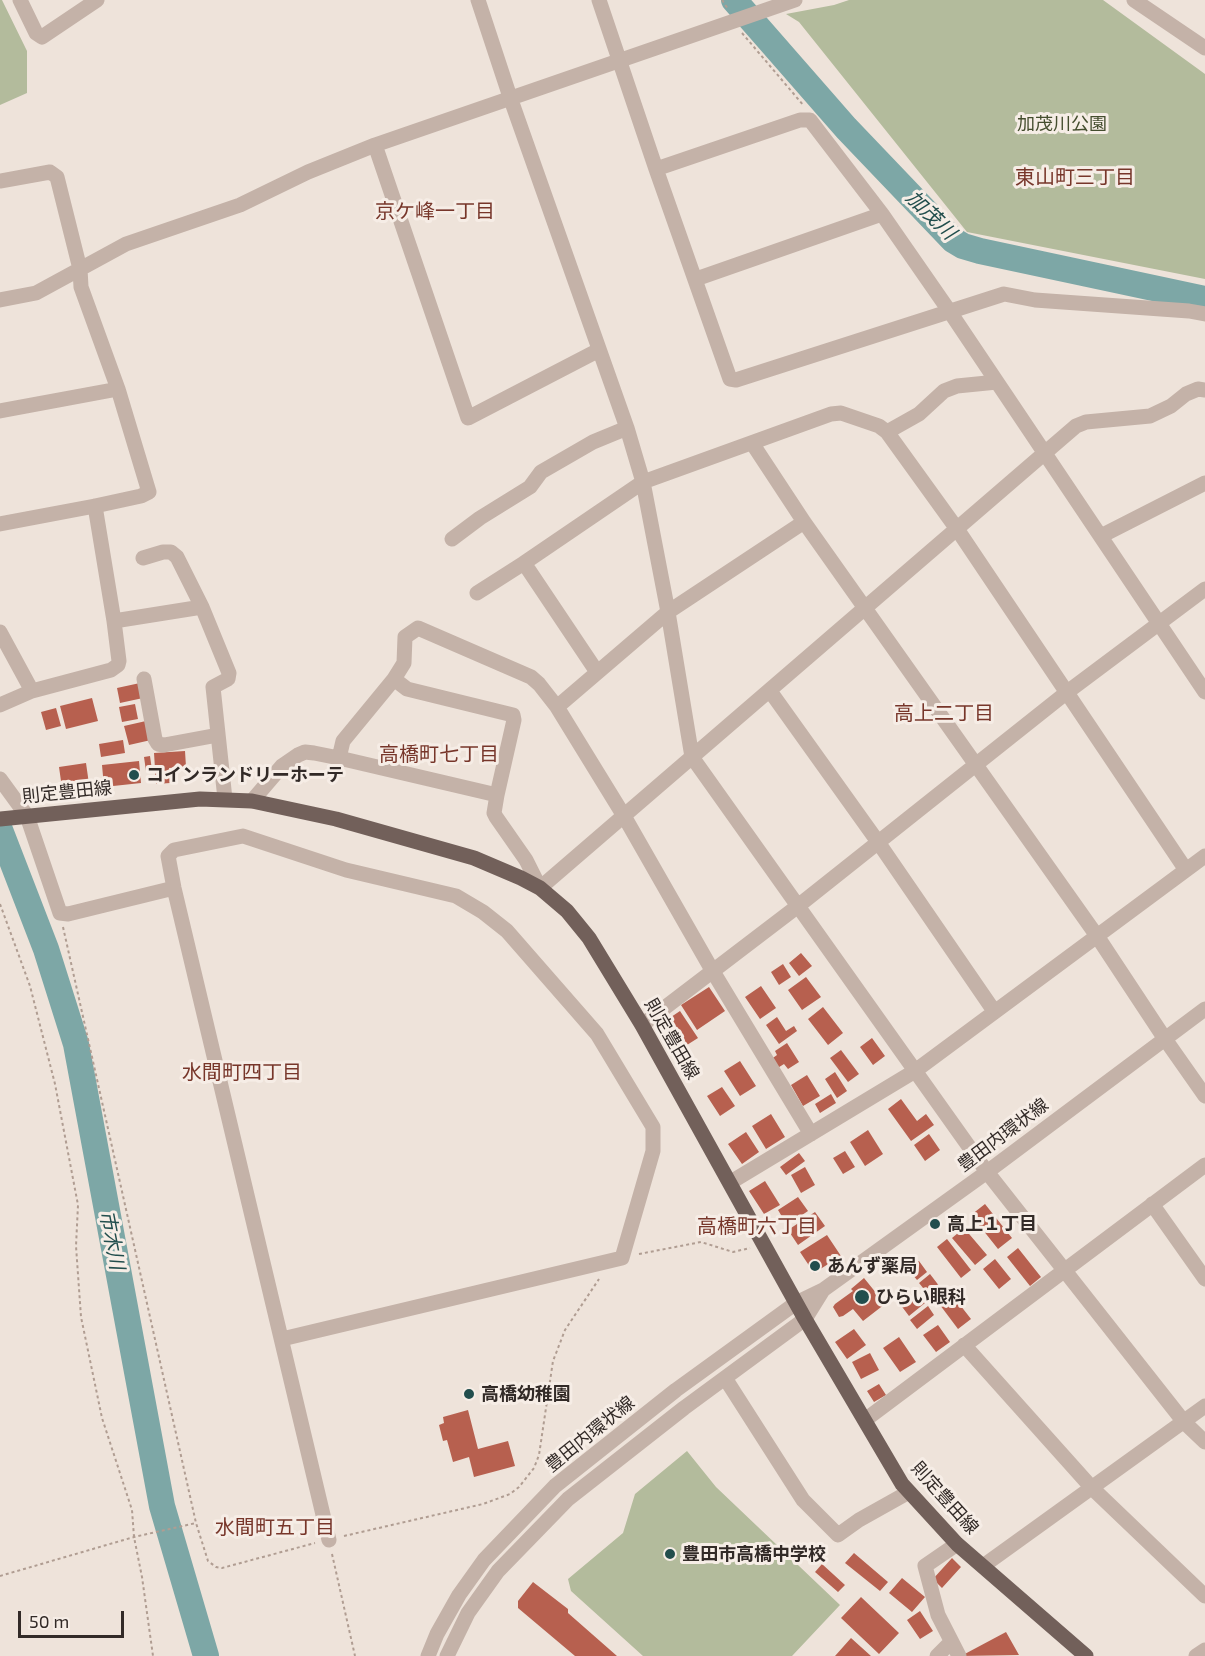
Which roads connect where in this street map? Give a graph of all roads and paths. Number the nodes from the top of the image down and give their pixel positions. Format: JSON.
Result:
{"nodes":[{"id":1,"x":20,"y":0,"type":"edge"},
{"id":2,"x":98,"y":0,"type":"edge"},
{"id":3,"x":478,"y":0,"type":"edge"},
{"id":4,"x":599,"y":0,"type":"edge"},
{"id":5,"x":722,"y":0,"type":"edge"},
{"id":6,"x":1134,"y":0,"type":"edge"},
{"id":7,"x":788,"y":1,"type":"edge"},
{"id":8,"x":738,"y":21,"type":"junction"},
{"id":9,"x":1205,"y":48,"type":"edge"},
{"id":10,"x":619,"y":61,"type":"junction"},
{"id":11,"x":510,"y":97,"type":"junction"},
{"id":12,"x":810,"y":120,"type":"junction"},
{"id":13,"x":375,"y":145,"type":"junction"},
{"id":14,"x":656,"y":169,"type":"junction"},
{"id":15,"x":0,"y":181,"type":"edge"},
{"id":16,"x":882,"y":214,"type":"junction"},
{"id":17,"x":80,"y":269,"type":"junction"},
{"id":18,"x":696,"y":279,"type":"junction"},
{"id":19,"x":0,"y":300,"type":"edge"},
{"id":20,"x":950,"y":312,"type":"junction"},
{"id":21,"x":1205,"y":314,"type":"edge"},
{"id":22,"x":599,"y":350,"type":"junction"},
{"id":23,"x":997,"y":382,"type":"junction"},
{"id":24,"x":118,"y":389,"type":"junction"},
{"id":25,"x":1205,"y":390,"type":"edge"},
{"id":26,"x":0,"y":411,"type":"edge"},
{"id":27,"x":627,"y":428,"type":"junction"},
{"id":28,"x":888,"y":432,"type":"junction"},
{"id":29,"x":752,"y":443,"type":"junction"},
{"id":30,"x":1044,"y":454,"type":"junction"},
{"id":31,"x":643,"y":482,"type":"junction"},
{"id":32,"x":1205,"y":483,"type":"edge"},
{"id":33,"x":95,"y":507,"type":"junction"},
{"id":34,"x":804,"y":522,"type":"junction"},
{"id":35,"x":0,"y":524,"type":"edge"},
{"id":36,"x":957,"y":529,"type":"junction"},
{"id":37,"x":1101,"y":536,"type":"junction"},
{"id":38,"x":452,"y":539,"type":"dead end"},
{"id":39,"x":143,"y":558,"type":"dead end"},
{"id":40,"x":524,"y":563,"type":"junction"},
{"id":41,"x":1205,"y":589,"type":"edge"},
{"id":42,"x":477,"y":593,"type":"dead end"},
{"id":43,"x":202,"y":607,"type":"junction"},
{"id":44,"x":866,"y":608,"type":"junction"},
{"id":45,"x":668,"y":612,"type":"junction"},
{"id":46,"x":114,"y":621,"type":"junction"},
{"id":47,"x":1159,"y":624,"type":"junction"},
{"id":48,"x":0,"y":632,"type":"edge"},
{"id":49,"x":597,"y":672,"type":"junction"},
{"id":50,"x":144,"y":679,"type":"dead end"},
{"id":51,"x":394,"y":679,"type":"junction"},
{"id":52,"x":33,"y":691,"type":"junction"},
{"id":53,"x":770,"y":691,"type":"junction"},
{"id":54,"x":1205,"y":692,"type":"edge"},
{"id":55,"x":1066,"y":693,"type":"junction"},
{"id":56,"x":0,"y":705,"type":"edge"},
{"id":57,"x":558,"y":707,"type":"junction"},
{"id":58,"x":218,"y":735,"type":"junction"},
{"id":59,"x":692,"y":757,"type":"junction"},
{"id":60,"x":339,"y":758,"type":"junction"},
{"id":61,"x":976,"y":765,"type":"junction"},
{"id":62,"x":0,"y":778,"type":"edge"},
{"id":63,"x":497,"y":795,"type":"junction"},
{"id":64,"x":225,"y":799,"type":"junction"},
{"id":65,"x":252,"y":801,"type":"junction"},
{"id":66,"x":27,"y":816,"type":"junction"},
{"id":67,"x":624,"y":816,"type":"junction"},
{"id":68,"x":0,"y":819,"type":"edge"},
{"id":69,"x":878,"y":842,"type":"junction"},
{"id":70,"x":1205,"y":856,"type":"edge"},
{"id":71,"x":1186,"y":870,"type":"junction"},
{"id":72,"x":174,"y":888,"type":"junction"},
{"id":73,"x":540,"y":888,"type":"junction"},
{"id":74,"x":0,"y":904,"type":"edge"},
{"id":75,"x":798,"y":906,"type":"junction"},
{"id":76,"x":60,"y":913,"type":"junction"},
{"id":77,"x":1097,"y":936,"type":"junction"},
{"id":78,"x":712,"y":970,"type":"junction"},
{"id":79,"x":1205,"y":1009,"type":"edge"},
{"id":80,"x":994,"y":1011,"type":"junction"},
{"id":81,"x":642,"y":1025,"type":"junction"},
{"id":82,"x":1165,"y":1039,"type":"junction"},
{"id":83,"x":915,"y":1071,"type":"junction"},
{"id":84,"x":1205,"y":1096,"type":"edge"},
{"id":85,"x":811,"y":1134,"type":"junction"},
{"id":86,"x":1205,"y":1165,"type":"edge"},
{"id":87,"x":987,"y":1172,"type":"junction"},
{"id":88,"x":731,"y":1182,"type":"junction"},
{"id":89,"x":1152,"y":1204,"type":"junction"},
{"id":90,"x":765,"y":1245,"type":"junction"},
{"id":91,"x":622,"y":1258,"type":"junction"},
{"id":92,"x":603,"y":1261,"type":"junction"},
{"id":93,"x":1064,"y":1270,"type":"junction"},
{"id":94,"x":1205,"y":1279,"type":"edge"},
{"id":95,"x":823,"y":1290,"type":"junction"},
{"id":96,"x":796,"y":1303,"type":"junction"},
{"id":97,"x":805,"y":1319,"type":"junction"},
{"id":98,"x":282,"y":1339,"type":"junction"},
{"id":99,"x":964,"y":1345,"type":"junction"},
{"id":100,"x":725,"y":1378,"type":"junction"},
{"id":101,"x":1205,"y":1406,"type":"edge"},
{"id":102,"x":865,"y":1420,"type":"junction"},
{"id":103,"x":1184,"y":1422,"type":"junction"},
{"id":104,"x":1205,"y":1442,"type":"edge"},
{"id":105,"x":1092,"y":1488,"type":"junction"},
{"id":106,"x":909,"y":1492,"type":"junction"},
{"id":107,"x":196,"y":1522,"type":"junction"},
{"id":108,"x":134,"y":1537,"type":"junction"},
{"id":109,"x":329,"y":1540,"type":"junction"},
{"id":110,"x":957,"y":1544,"type":"junction"},
{"id":111,"x":983,"y":1566,"type":"junction"},
{"id":112,"x":0,"y":1576,"type":"edge"},
{"id":113,"x":1205,"y":1596,"type":"edge"},
{"id":114,"x":951,"y":1642,"type":"junction"},
{"id":115,"x":1205,"y":1650,"type":"edge"},
{"id":116,"x":153,"y":1656,"type":"edge"},
{"id":117,"x":355,"y":1656,"type":"edge"},
{"id":118,"x":428,"y":1656,"type":"edge"},
{"id":119,"x":447,"y":1656,"type":"edge"},
{"id":120,"x":937,"y":1656,"type":"edge"},
{"id":121,"x":959,"y":1656,"type":"edge"},
{"id":122,"x":1086,"y":1656,"type":"edge"},
{"id":123,"x":1196,"y":1656,"type":"edge"}],
"edges":[{"from":1,"to":2,"type":"street"},
{"from":3,"to":11,"type":"street"},
{"from":4,"to":10,"type":"street"},
{"from":5,"to":8,"type":"path"},
{"from":6,"to":9,"type":"street"},
{"from":7,"to":8,"type":"street"},
{"from":8,"to":10,"type":"street"},
{"from":8,"to":12,"type":"path"},
{"from":10,"to":11,"type":"street"},
{"from":10,"to":14,"type":"street"},
{"from":11,"to":13,"type":"street"},
{"from":11,"to":22,"type":"street"},
{"from":12,"to":14,"type":"street"},
{"from":12,"to":16,"type":"street"},
{"from":13,"to":17,"type":"street"},
{"from":13,"to":22,"type":"street"},
{"from":14,"to":18,"type":"street"},
{"from":15,"to":17,"type":"street"},
{"from":16,"to":18,"type":"street"},
{"from":16,"to":20,"type":"street"},
{"from":17,"to":19,"type":"street"},
{"from":17,"to":24,"type":"street"},
{"from":18,"to":20,"type":"street"},
{"from":20,"to":21,"type":"street"},
{"from":20,"to":23,"type":"street"},
{"from":22,"to":27,"type":"street"},
{"from":23,"to":28,"type":"street"},
{"from":23,"to":30,"type":"street"},
{"from":24,"to":26,"type":"street"},
{"from":24,"to":33,"type":"street"},
{"from":25,"to":30,"type":"street"},
{"from":27,"to":31,"type":"street"},
{"from":27,"to":38,"type":"street"},
{"from":28,"to":29,"type":"street"},
{"from":28,"to":36,"type":"street"},
{"from":29,"to":31,"type":"street"},
{"from":29,"to":34,"type":"street"},
{"from":30,"to":36,"type":"street"},
{"from":30,"to":37,"type":"street"},
{"from":31,"to":40,"type":"street"},
{"from":31,"to":45,"type":"street"},
{"from":32,"to":37,"type":"street"},
{"from":33,"to":35,"type":"street"},
{"from":33,"to":46,"type":"street"},
{"from":34,"to":44,"type":"street"},
{"from":34,"to":45,"type":"street"},
{"from":36,"to":44,"type":"street"},
{"from":36,"to":55,"type":"street"},
{"from":37,"to":47,"type":"street"},
{"from":39,"to":43,"type":"street"},
{"from":40,"to":42,"type":"street"},
{"from":40,"to":49,"type":"street"},
{"from":41,"to":47,"type":"street"},
{"from":43,"to":46,"type":"street"},
{"from":43,"to":58,"type":"street"},
{"from":44,"to":53,"type":"street"},
{"from":44,"to":61,"type":"street"},
{"from":45,"to":49,"type":"street"},
{"from":45,"to":59,"type":"street"},
{"from":46,"to":52,"type":"street"},
{"from":47,"to":54,"type":"street"},
{"from":47,"to":55,"type":"street"},
{"from":48,"to":52,"type":"street"},
{"from":49,"to":57,"type":"street"},
{"from":50,"to":58,"type":"street"},
{"from":51,"to":57,"type":"street"},
{"from":51,"to":60,"type":"street"},
{"from":51,"to":63,"type":"street"},
{"from":52,"to":56,"type":"street"},
{"from":53,"to":59,"type":"street"},
{"from":53,"to":69,"type":"street"},
{"from":55,"to":61,"type":"street"},
{"from":55,"to":71,"type":"street"},
{"from":57,"to":67,"type":"street"},
{"from":58,"to":64,"type":"street"},
{"from":59,"to":67,"type":"street"},
{"from":59,"to":75,"type":"street"},
{"from":60,"to":63,"type":"street"},
{"from":60,"to":65,"type":"street"},
{"from":61,"to":69,"type":"street"},
{"from":61,"to":77,"type":"street"},
{"from":62,"to":66,"type":"street"},
{"from":63,"to":73,"type":"street"},
{"from":64,"to":65,"type":"main road","name":"則定豊田線"},
{"from":64,"to":66,"type":"main road","name":"則定豊田線"},
{"from":65,"to":73,"type":"main road","name":"則定豊田線"},
{"from":66,"to":68,"type":"main road","name":"則定豊田線"},
{"from":66,"to":76,"type":"street"},
{"from":67,"to":73,"type":"street"},
{"from":67,"to":78,"type":"street"},
{"from":69,"to":75,"type":"street"},
{"from":69,"to":80,"type":"street"},
{"from":70,"to":71,"type":"street"},
{"from":71,"to":77,"type":"street"},
{"from":72,"to":76,"type":"street"},
{"from":72,"to":91,"type":"street"},
{"from":72,"to":98,"type":"street"},
{"from":73,"to":81,"type":"main road","name":"則定豊田線"},
{"from":74,"to":108,"type":"path"},
{"from":75,"to":78,"type":"street"},
{"from":75,"to":83,"type":"street"},
{"from":76,"to":107,"type":"path"},
{"from":77,"to":80,"type":"street"},
{"from":77,"to":82,"type":"street"},
{"from":78,"to":81,"type":"street"},
{"from":78,"to":85,"type":"street"},
{"from":79,"to":82,"type":"street","name":"豊田内環状線"},
{"from":80,"to":83,"type":"street"},
{"from":81,"to":88,"type":"main road","name":"則定豊田線"},
{"from":82,"to":84,"type":"street"},
{"from":82,"to":87,"type":"street","name":"豊田内環状線"},
{"from":83,"to":85,"type":"street"},
{"from":83,"to":87,"type":"street"},
{"from":85,"to":88,"type":"street"},
{"from":86,"to":89,"type":"street"},
{"from":87,"to":93,"type":"street"},
{"from":87,"to":95,"type":"street","name":"豊田内環状線"},
{"from":88,"to":90,"type":"main road","name":"則定豊田線"},
{"from":89,"to":93,"type":"street"},
{"from":89,"to":94,"type":"street"},
{"from":90,"to":91,"type":"path"},
{"from":90,"to":96,"type":"main road","name":"則定豊田線"},
{"from":91,"to":92,"type":"street"},
{"from":92,"to":98,"type":"street"},
{"from":92,"to":109,"type":"path"},
{"from":93,"to":99,"type":"street"},
{"from":93,"to":103,"type":"street"},
{"from":95,"to":96,"type":"street","name":"豊田内環状線"},
{"from":95,"to":97,"type":"street","name":"豊田内環状線"},
{"from":96,"to":97,"type":"main road","name":"則定豊田線"},
{"from":96,"to":118,"type":"street","name":"豊田内環状線"},
{"from":97,"to":100,"type":"street","name":"豊田内環状線"},
{"from":97,"to":102,"type":"main road","name":"則定豊田線"},
{"from":98,"to":109,"type":"street"},
{"from":99,"to":102,"type":"street"},
{"from":99,"to":105,"type":"street"},
{"from":100,"to":106,"type":"street"},
{"from":100,"to":119,"type":"street","name":"豊田内環状線"},
{"from":101,"to":103,"type":"street"},
{"from":102,"to":106,"type":"main road","name":"則定豊田線"},
{"from":103,"to":104,"type":"street"},
{"from":103,"to":105,"type":"street"},
{"from":105,"to":111,"type":"street"},
{"from":105,"to":113,"type":"street"},
{"from":106,"to":110,"type":"main road","name":"則定豊田線"},
{"from":107,"to":108,"type":"path"},
{"from":107,"to":109,"type":"path"},
{"from":108,"to":112,"type":"path"},
{"from":108,"to":116,"type":"path"},
{"from":109,"to":117,"type":"path"},
{"from":110,"to":111,"type":"main road","name":"則定豊田線"},
{"from":110,"to":114,"type":"street"},
{"from":111,"to":122,"type":"main road","name":"則定豊田線"},
{"from":114,"to":120,"type":"street"},
{"from":114,"to":121,"type":"street"},
{"from":115,"to":123,"type":"street"}]}
